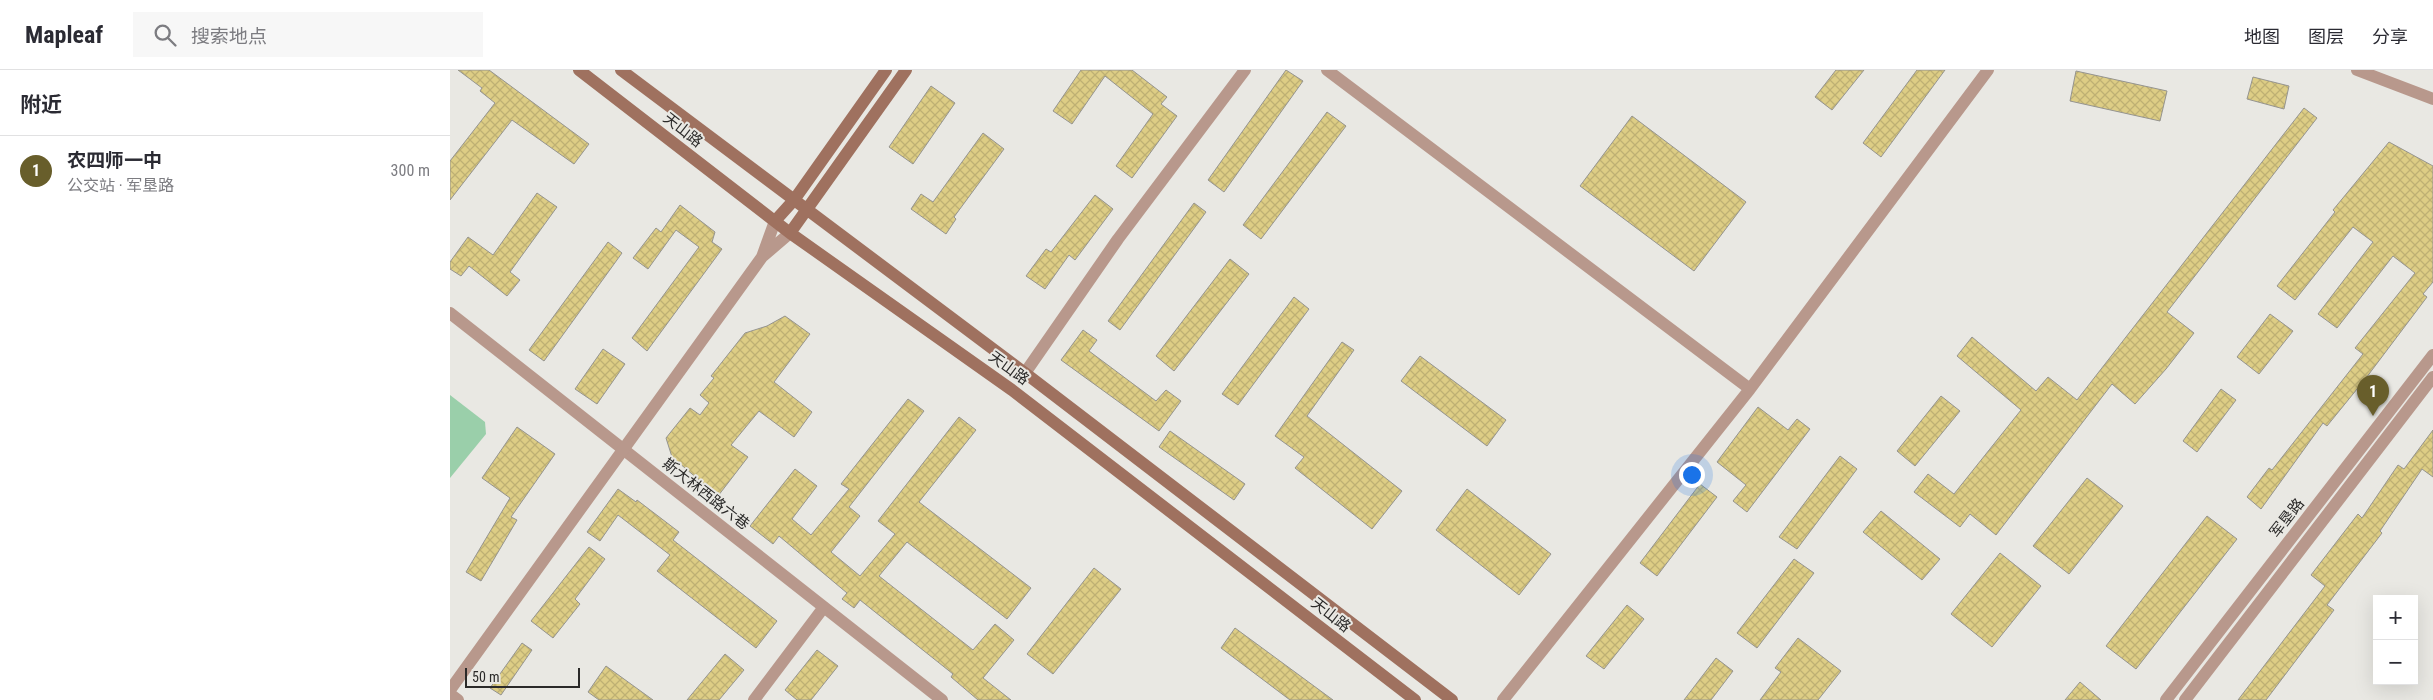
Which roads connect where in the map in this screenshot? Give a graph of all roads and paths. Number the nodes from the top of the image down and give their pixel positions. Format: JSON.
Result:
{"nodes":[{"id":1,"x":579,"y":70,"type":"edge"},
{"id":2,"x":621,"y":70,"type":"edge"},
{"id":3,"x":886,"y":70,"type":"edge"},
{"id":4,"x":906,"y":70,"type":"edge"},
{"id":5,"x":1245,"y":70,"type":"edge"},
{"id":6,"x":1327,"y":70,"type":"edge"},
{"id":7,"x":1988,"y":70,"type":"edge"},
{"id":8,"x":2357,"y":70,"type":"edge"},
{"id":9,"x":2433,"y":99,"type":"edge"},
{"id":10,"x":794,"y":200,"type":"junction"},
{"id":11,"x":808,"y":209,"type":"junction"},
{"id":12,"x":775,"y":221,"type":"junction"},
{"id":13,"x":790,"y":233,"type":"junction"},
{"id":14,"x":762,"y":257,"type":"junction"},
{"id":15,"x":450,"y":313,"type":"edge"},
{"id":16,"x":2433,"y":355,"type":"edge"},
{"id":17,"x":1025,"y":373,"type":"junction"},
{"id":18,"x":2433,"y":377,"type":"edge"},
{"id":19,"x":1750,"y":389,"type":"junction"},
{"id":20,"x":623,"y":449,"type":"junction"},
{"id":21,"x":824,"y":607,"type":"junction"},
{"id":22,"x":450,"y":692,"type":"edge"},
{"id":23,"x":458,"y":700,"type":"edge"},
{"id":24,"x":754,"y":700,"type":"edge"},
{"id":25,"x":942,"y":700,"type":"edge"},
{"id":26,"x":1415,"y":700,"type":"edge"},
{"id":27,"x":1452,"y":700,"type":"edge"},
{"id":28,"x":1503,"y":700,"type":"edge"},
{"id":29,"x":2166,"y":700,"type":"edge"},
{"id":30,"x":2185,"y":700,"type":"edge"}],
"edges":[{"from":1,"to":12,"type":"main road","name":"天山路"},
{"from":2,"to":10,"type":"main road","name":"天山路"},
{"from":3,"to":10,"type":"main road"},
{"from":4,"to":11,"type":"main road"},
{"from":5,"to":17,"type":"street"},
{"from":6,"to":19,"type":"street"},
{"from":7,"to":19,"type":"street"},
{"from":8,"to":9,"type":"street"},
{"from":10,"to":11,"type":"main road","name":"天山路"},
{"from":10,"to":12,"type":"main road"},
{"from":11,"to":13,"type":"main road"},
{"from":11,"to":17,"type":"main road","name":"天山路"},
{"from":12,"to":13,"type":"main road","name":"天山路"},
{"from":12,"to":14,"type":"street"},
{"from":13,"to":14,"type":"street"},
{"from":13,"to":26,"type":"main road","name":"天山路"},
{"from":14,"to":20,"type":"street"},
{"from":15,"to":20,"type":"street","name":"斯大林西路六巷"},
{"from":16,"to":29,"type":"street","name":"军垦路"},
{"from":17,"to":27,"type":"main road","name":"天山路"},
{"from":18,"to":30,"type":"street","name":"军垦路"},
{"from":19,"to":28,"type":"street"},
{"from":20,"to":21,"type":"street","name":"斯大林西路六巷"},
{"from":20,"to":22,"type":"street"},
{"from":21,"to":24,"type":"street"},
{"from":21,"to":25,"type":"street","name":"斯大林西路六巷"},
{"from":22,"to":23,"type":"street"}]}
